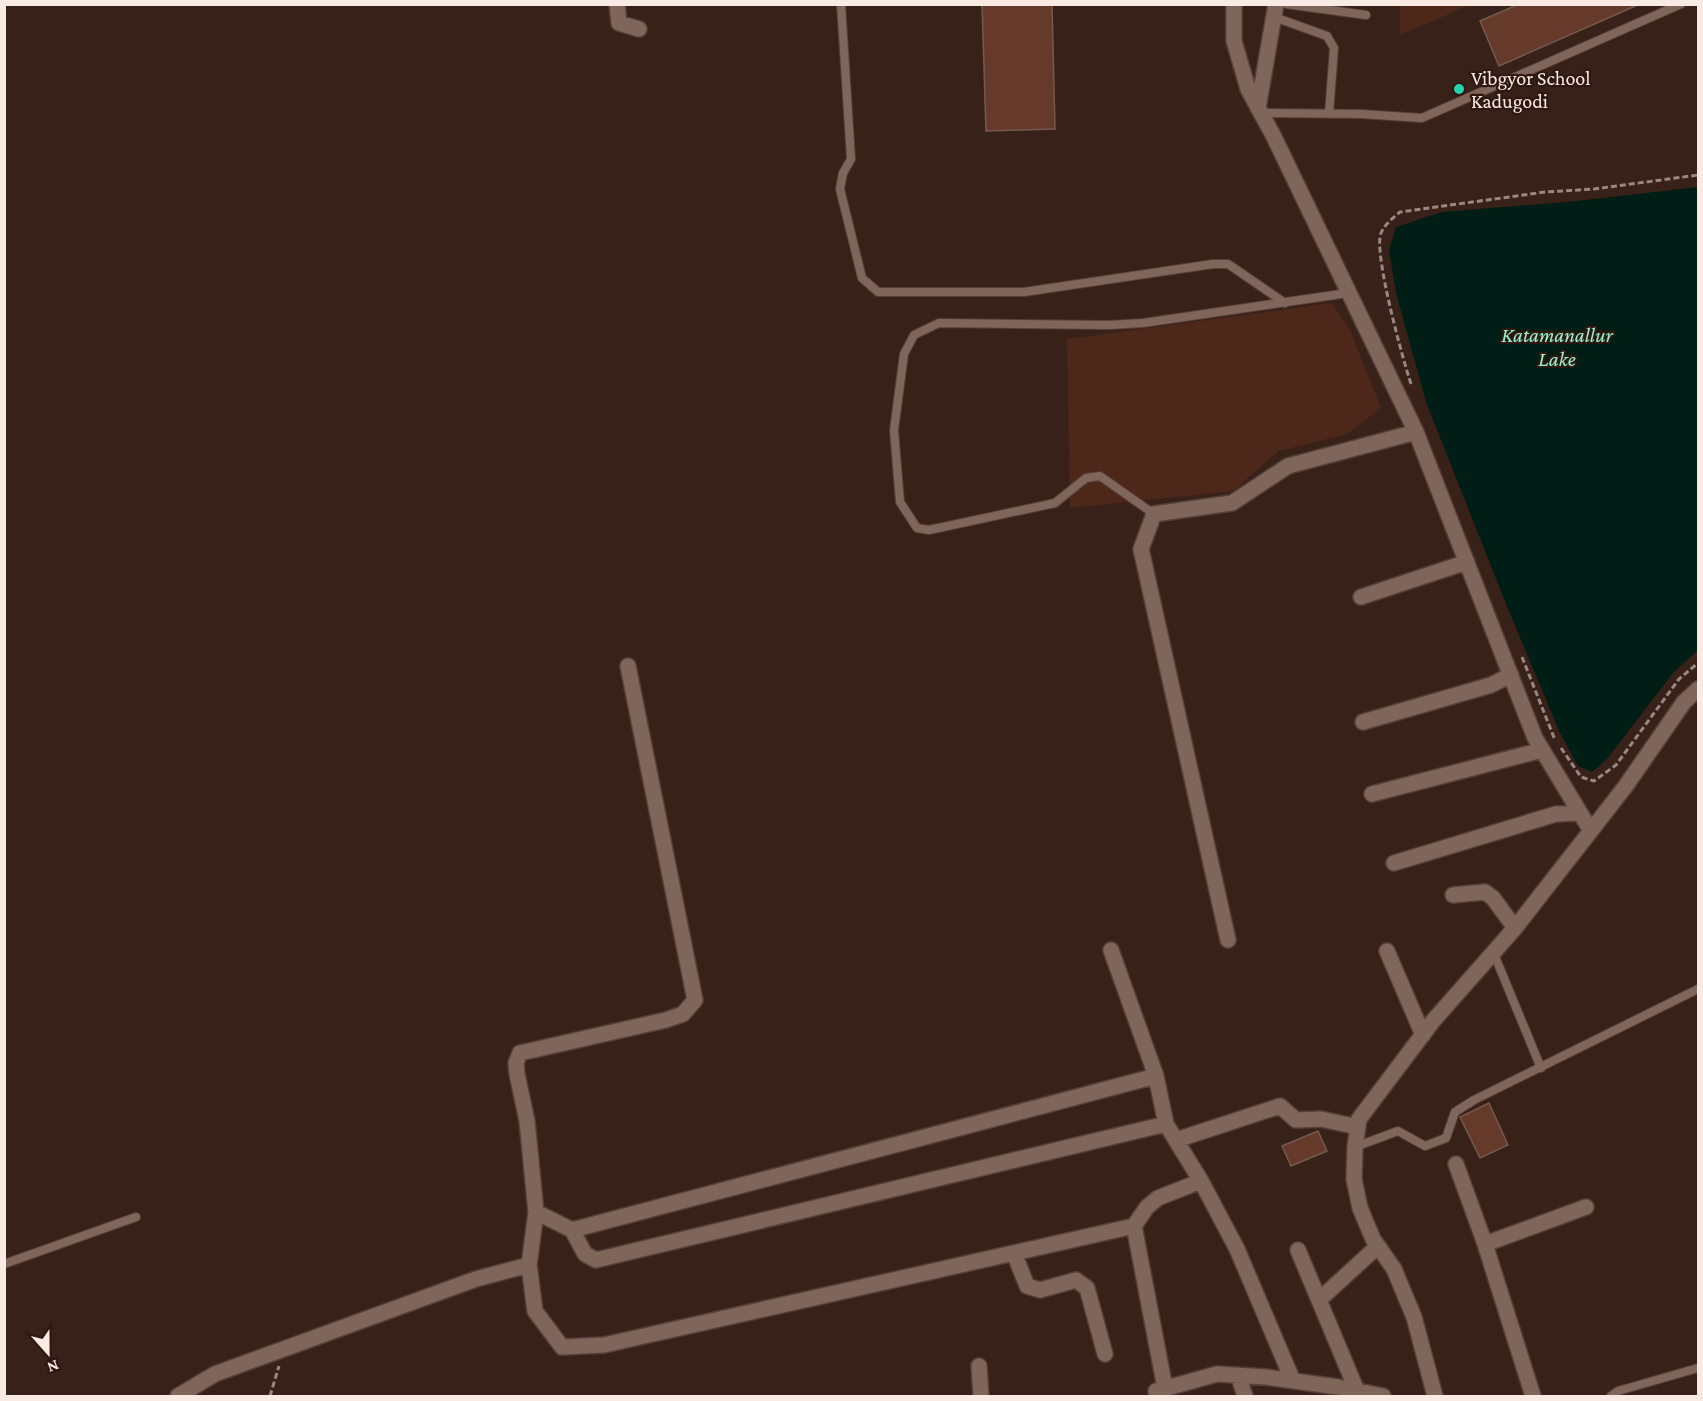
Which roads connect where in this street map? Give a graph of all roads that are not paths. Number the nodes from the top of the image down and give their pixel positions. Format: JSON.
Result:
{"nodes":[{"id":1,"x":617,"y":4,"type":"edge"},
{"id":2,"x":841,"y":4,"type":"edge"},
{"id":3,"x":1234,"y":4,"type":"edge"},
{"id":4,"x":1286,"y":4,"type":"edge"},
{"id":5,"x":1681,"y":4,"type":"edge"},
{"id":6,"x":1275,"y":10,"type":"edge"},
{"id":7,"x":1366,"y":15,"type":"dead end"},
{"id":8,"x":639,"y":29,"type":"dead end"},
{"id":9,"x":1259,"y":110,"type":"junction"},
{"id":10,"x":1329,"y":114,"type":"junction"},
{"id":11,"x":1348,"y":293,"type":"junction"},
{"id":12,"x":1285,"y":303,"type":"junction"},
{"id":13,"x":1416,"y":432,"type":"junction"},
{"id":14,"x":1154,"y":514,"type":"junction"},
{"id":15,"x":1467,"y":562,"type":"junction"},
{"id":16,"x":1361,"y":597,"type":"dead end"},
{"id":17,"x":627,"y":666,"type":"dead end"},
{"id":18,"x":1511,"y":675,"type":"junction"},
{"id":19,"x":1698,"y":689,"type":"edge"},
{"id":20,"x":1363,"y":722,"type":"dead end"},
{"id":21,"x":1542,"y":750,"type":"junction"},
{"id":22,"x":1372,"y":794,"type":"dead end"},
{"id":23,"x":1580,"y":813,"type":"junction"},
{"id":24,"x":1591,"y":831,"type":"junction"},
{"id":25,"x":1394,"y":863,"type":"dead end"},
{"id":26,"x":1454,"y":895,"type":"dead end"},
{"id":27,"x":1515,"y":928,"type":"junction"},
{"id":28,"x":1228,"y":940,"type":"dead end"},
{"id":29,"x":1111,"y":950,"type":"dead end"},
{"id":30,"x":1387,"y":951,"type":"dead end"},
{"id":31,"x":1494,"y":954,"type":"junction"},
{"id":32,"x":1698,"y":989,"type":"edge"},
{"id":33,"x":1423,"y":1035,"type":"junction"},
{"id":34,"x":1541,"y":1068,"type":"junction"},
{"id":35,"x":1156,"y":1076,"type":"junction"},
{"id":36,"x":1166,"y":1124,"type":"junction"},
{"id":37,"x":1358,"y":1127,"type":"junction"},
{"id":38,"x":1176,"y":1140,"type":"junction"},
{"id":39,"x":1355,"y":1147,"type":"junction"},
{"id":40,"x":1456,"y":1164,"type":"dead end"},
{"id":41,"x":1202,"y":1180,"type":"junction"},
{"id":42,"x":1586,"y":1207,"type":"dead end"},
{"id":43,"x":536,"y":1212,"type":"junction"},
{"id":44,"x":136,"y":1217,"type":"dead end"},
{"id":45,"x":1134,"y":1226,"type":"junction"},
{"id":46,"x":572,"y":1230,"type":"junction"},
{"id":47,"x":1485,"y":1244,"type":"junction"},
{"id":48,"x":1378,"y":1246,"type":"junction"},
{"id":49,"x":1298,"y":1250,"type":"dead end"},
{"id":50,"x":1014,"y":1253,"type":"junction"},
{"id":51,"x":4,"y":1264,"type":"edge"},
{"id":52,"x":529,"y":1265,"type":"junction"},
{"id":53,"x":1319,"y":1300,"type":"junction"},
{"id":54,"x":1105,"y":1354,"type":"dead end"},
{"id":55,"x":979,"y":1366,"type":"dead end"},
{"id":56,"x":1698,"y":1368,"type":"edge"},
{"id":57,"x":1238,"y":1375,"type":"junction"},
{"id":58,"x":1293,"y":1381,"type":"junction"},
{"id":59,"x":1357,"y":1391,"type":"junction"},
{"id":60,"x":1161,"y":1392,"type":"edge"},
{"id":61,"x":178,"y":1396,"type":"edge"},
{"id":62,"x":981,"y":1396,"type":"edge"},
{"id":63,"x":1245,"y":1396,"type":"edge"},
{"id":64,"x":1383,"y":1396,"type":"edge"},
{"id":65,"x":1435,"y":1396,"type":"edge"},
{"id":66,"x":1533,"y":1396,"type":"edge"},
{"id":67,"x":1611,"y":1396,"type":"edge"}],
"edges":[{"from":1,"to":8,"type":"street"},
{"from":2,"to":12,"type":"lane"},
{"from":3,"to":9,"type":"street"},
{"from":4,"to":7,"type":"lane"},
{"from":5,"to":10,"type":"lane"},
{"from":6,"to":9,"type":"street"},
{"from":6,"to":10,"type":"lane"},
{"from":9,"to":10,"type":"lane"},
{"from":9,"to":11,"type":"street"},
{"from":11,"to":12,"type":"lane"},
{"from":11,"to":13,"type":"street"},
{"from":12,"to":14,"type":"lane"},
{"from":13,"to":14,"type":"street"},
{"from":13,"to":15,"type":"street"},
{"from":14,"to":28,"type":"street"},
{"from":15,"to":16,"type":"street"},
{"from":15,"to":18,"type":"street"},
{"from":17,"to":43,"type":"street"},
{"from":18,"to":20,"type":"street"},
{"from":18,"to":21,"type":"street"},
{"from":19,"to":24,"type":"street"},
{"from":21,"to":22,"type":"street"},
{"from":21,"to":23,"type":"street"},
{"from":23,"to":24,"type":"street"},
{"from":23,"to":25,"type":"street"},
{"from":24,"to":27,"type":"street"},
{"from":26,"to":27,"type":"street"},
{"from":27,"to":31,"type":"street"},
{"from":29,"to":35,"type":"street"},
{"from":30,"to":33,"type":"street"},
{"from":31,"to":33,"type":"street"},
{"from":31,"to":34,"type":"lane"},
{"from":32,"to":34,"type":"lane"},
{"from":33,"to":37,"type":"street"},
{"from":34,"to":39,"type":"lane"},
{"from":35,"to":36,"type":"street"},
{"from":35,"to":46,"type":"street"},
{"from":36,"to":38,"type":"street"},
{"from":36,"to":46,"type":"street"},
{"from":37,"to":38,"type":"street"},
{"from":37,"to":39,"type":"street"},
{"from":38,"to":41,"type":"street"},
{"from":39,"to":48,"type":"street"},
{"from":40,"to":47,"type":"street"},
{"from":41,"to":45,"type":"street"},
{"from":41,"to":58,"type":"street"},
{"from":42,"to":47,"type":"street"},
{"from":43,"to":46,"type":"street"},
{"from":43,"to":52,"type":"street"},
{"from":44,"to":51,"type":"lane"},
{"from":45,"to":50,"type":"street"},
{"from":45,"to":60,"type":"street"},
{"from":47,"to":66,"type":"street"},
{"from":48,"to":53,"type":"street"},
{"from":48,"to":65,"type":"street"},
{"from":49,"to":53,"type":"street"},
{"from":50,"to":52,"type":"street"},
{"from":50,"to":54,"type":"street"},
{"from":52,"to":61,"type":"street"},
{"from":53,"to":59,"type":"street"},
{"from":55,"to":62,"type":"street"},
{"from":56,"to":67,"type":"lane"},
{"from":57,"to":58,"type":"street"},
{"from":57,"to":60,"type":"street"},
{"from":57,"to":63,"type":"street"},
{"from":58,"to":59,"type":"street"},
{"from":59,"to":64,"type":"street"}]}
